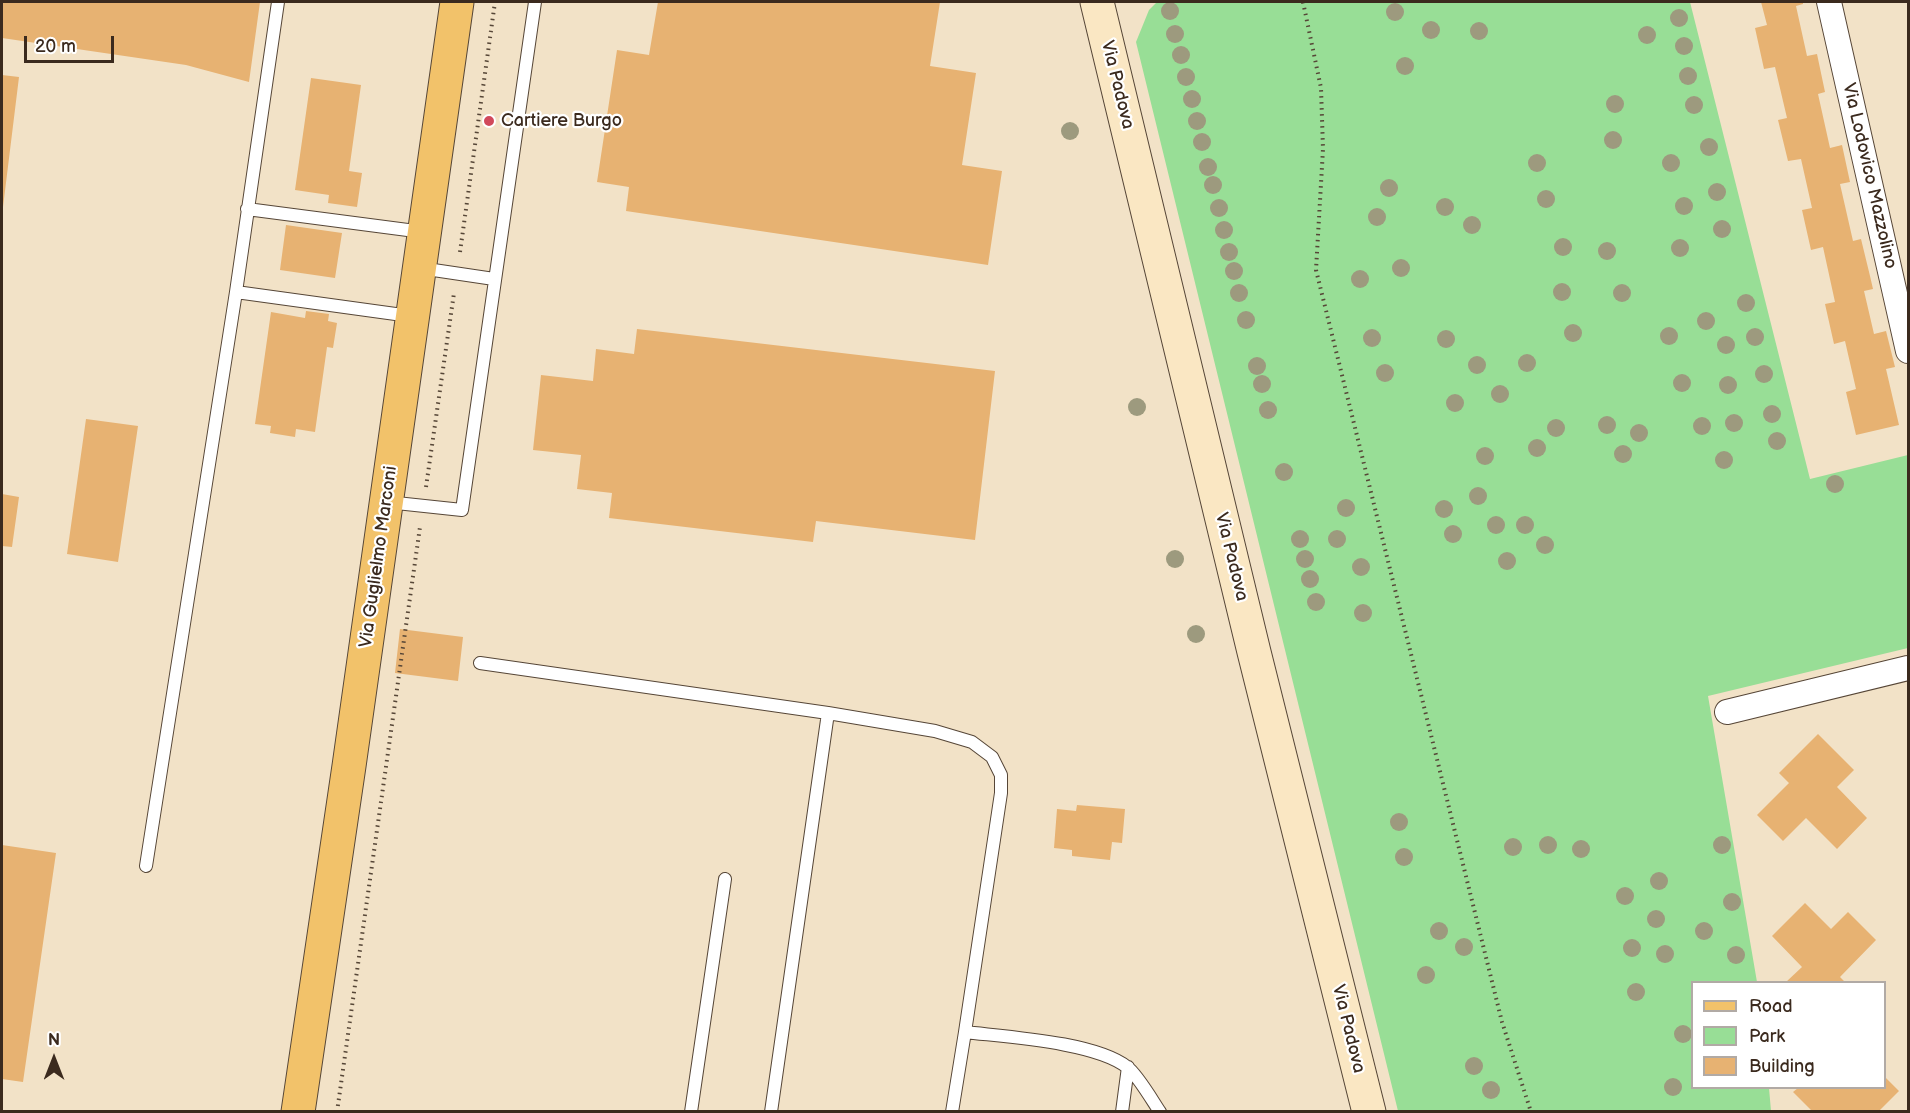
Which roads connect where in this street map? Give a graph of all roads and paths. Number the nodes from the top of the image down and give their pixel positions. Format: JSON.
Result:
{"nodes":[{"id":1,"x":278,"y":2,"type":"edge"},
{"id":2,"x":457,"y":2,"type":"edge"},
{"id":3,"x":495,"y":2,"type":"edge"},
{"id":4,"x":536,"y":2,"type":"edge"},
{"id":5,"x":1097,"y":2,"type":"edge"},
{"id":6,"x":1303,"y":2,"type":"edge"},
{"id":7,"x":1829,"y":2,"type":"edge"},
{"id":8,"x":247,"y":209,"type":"junction"},
{"id":9,"x":424,"y":232,"type":"junction"},
{"id":10,"x":419,"y":268,"type":"junction"},
{"id":11,"x":457,"y":273,"type":"junction"},
{"id":12,"x":494,"y":279,"type":"junction"},
{"id":13,"x":236,"y":292,"type":"junction"},
{"id":14,"x":412,"y":316,"type":"junction"},
{"id":15,"x":1908,"y":351,"type":"edge"},
{"id":16,"x":386,"y":501,"type":"junction"},
{"id":17,"x":423,"y":506,"type":"junction"},
{"id":18,"x":480,"y":663,"type":"dead end"},
{"id":19,"x":1908,"y":668,"type":"edge"},
{"id":20,"x":828,"y":712,"type":"junction"},
{"id":21,"x":1727,"y":712,"type":"dead end"},
{"id":22,"x":146,"y":866,"type":"dead end"},
{"id":23,"x":725,"y":879,"type":"dead end"},
{"id":24,"x":965,"y":1032,"type":"junction"},
{"id":25,"x":1128,"y":1067,"type":"junction"},
{"id":26,"x":298,"y":1112,"type":"edge"},
{"id":27,"x":337,"y":1112,"type":"edge"},
{"id":28,"x":691,"y":1112,"type":"edge"},
{"id":29,"x":771,"y":1112,"type":"edge"},
{"id":30,"x":952,"y":1112,"type":"edge"},
{"id":31,"x":1122,"y":1112,"type":"edge"},
{"id":32,"x":1160,"y":1112,"type":"edge"},
{"id":33,"x":1369,"y":1112,"type":"edge"},
{"id":34,"x":1531,"y":1112,"type":"edge"}],
"edges":[{"from":1,"to":8,"type":"lane"},
{"from":2,"to":9,"type":"main road","name":"Via Guglielmo Marconi"},
{"from":3,"to":11,"type":"path"},
{"from":4,"to":12,"type":"lane"},
{"from":5,"to":33,"type":"main road","name":"Via Padova"},
{"from":6,"to":34,"type":"path"},
{"from":7,"to":15,"type":"street","name":"Via Lodovico Mazzolino"},
{"from":8,"to":9,"type":"lane"},
{"from":8,"to":13,"type":"lane"},
{"from":9,"to":10,"type":"main road","name":"Via Guglielmo Marconi"},
{"from":10,"to":11,"type":"lane"},
{"from":10,"to":14,"type":"main road","name":"Via Guglielmo Marconi"},
{"from":11,"to":12,"type":"lane"},
{"from":11,"to":17,"type":"path"},
{"from":12,"to":17,"type":"lane"},
{"from":13,"to":14,"type":"lane"},
{"from":13,"to":22,"type":"lane"},
{"from":14,"to":16,"type":"main road","name":"Via Guglielmo Marconi"},
{"from":16,"to":17,"type":"lane"},
{"from":16,"to":26,"type":"main road","name":"Via Guglielmo Marconi"},
{"from":17,"to":27,"type":"path"},
{"from":18,"to":20,"type":"lane"},
{"from":19,"to":21,"type":"street"},
{"from":20,"to":24,"type":"lane"},
{"from":20,"to":29,"type":"lane"},
{"from":23,"to":28,"type":"lane"},
{"from":24,"to":25,"type":"lane"},
{"from":24,"to":30,"type":"lane"},
{"from":25,"to":31,"type":"lane"},
{"from":25,"to":32,"type":"lane"}]}
